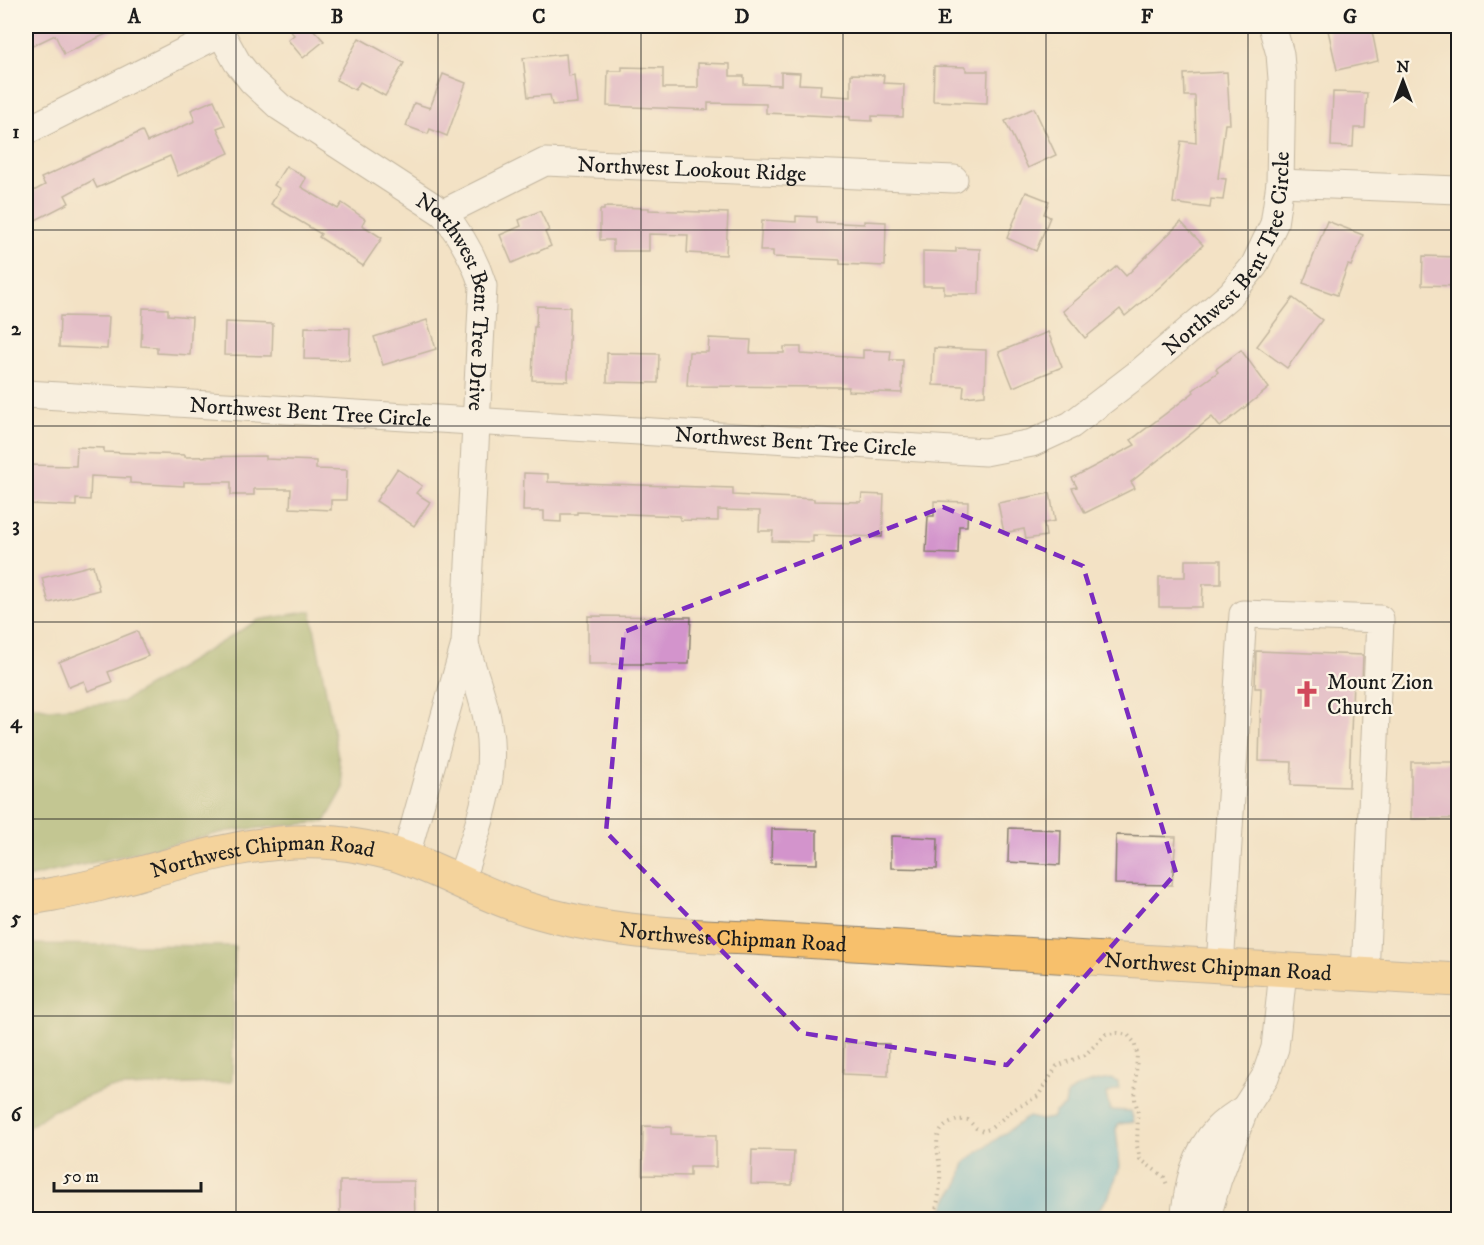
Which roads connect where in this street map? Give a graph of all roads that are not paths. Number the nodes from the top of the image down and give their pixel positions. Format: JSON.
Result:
{"nodes":[{"id":1,"x":1272,"y":26,"type":"edge"},
{"id":2,"x":219,"y":29,"type":"edge"},
{"id":3,"x":26,"y":130,"type":"edge"},
{"id":4,"x":954,"y":179,"type":"dead end"},
{"id":5,"x":1280,"y":183,"type":"junction"},
{"id":6,"x":1458,"y":190,"type":"edge"},
{"id":7,"x":442,"y":213,"type":"junction"},
{"id":8,"x":26,"y":394,"type":"edge"},
{"id":9,"x":477,"y":422,"type":"junction"},
{"id":10,"x":465,"y":644,"type":"junction"},
{"id":11,"x":405,"y":859,"type":"junction"},
{"id":12,"x":460,"y":882,"type":"junction"},
{"id":13,"x":26,"y":900,"type":"edge"},
{"id":14,"x":1220,"y":966,"type":"junction"},
{"id":15,"x":1283,"y":971,"type":"junction"},
{"id":16,"x":1365,"y":976,"type":"junction"},
{"id":17,"x":1458,"y":981,"type":"edge"},
{"id":18,"x":1245,"y":1108,"type":"junction"},
{"id":19,"x":1184,"y":1220,"type":"edge"},
{"id":20,"x":1206,"y":1220,"type":"edge"}],
"edges":[{"from":1,"to":5,"type":"street","name":"Northwest Bent Tree Circle"},
{"from":2,"to":3,"type":"street"},
{"from":2,"to":7,"type":"street","name":"Northwest Bent Tree Drive"},
{"from":4,"to":7,"type":"street","name":"Northwest Lookout Ridge"},
{"from":5,"to":6,"type":"street"},
{"from":5,"to":9,"type":"street","name":"Northwest Bent Tree Circle"},
{"from":7,"to":9,"type":"street","name":"Northwest Bent Tree Drive"},
{"from":8,"to":9,"type":"street","name":"Northwest Bent Tree Circle"},
{"from":9,"to":10,"type":"street","name":"Northwest Bent Tree Drive"},
{"from":10,"to":11,"type":"street","name":"Northwest Bent Tree Drive"},
{"from":10,"to":12,"type":"street","name":"Northwest Bent Tree Drive"},
{"from":11,"to":12,"type":"main road","name":"Northwest Chipman Road"},
{"from":11,"to":13,"type":"main road","name":"Northwest Chipman Road"},
{"from":12,"to":14,"type":"main road","name":"Northwest Chipman Road"},
{"from":14,"to":15,"type":"main road","name":"Northwest Chipman Road"},
{"from":14,"to":16,"type":"street"},
{"from":15,"to":16,"type":"main road","name":"Northwest Chipman Road"},
{"from":15,"to":18,"type":"street"},
{"from":16,"to":17,"type":"main road","name":"Northwest Chipman Road"},
{"from":18,"to":19,"type":"street"},
{"from":18,"to":20,"type":"street"}]}
